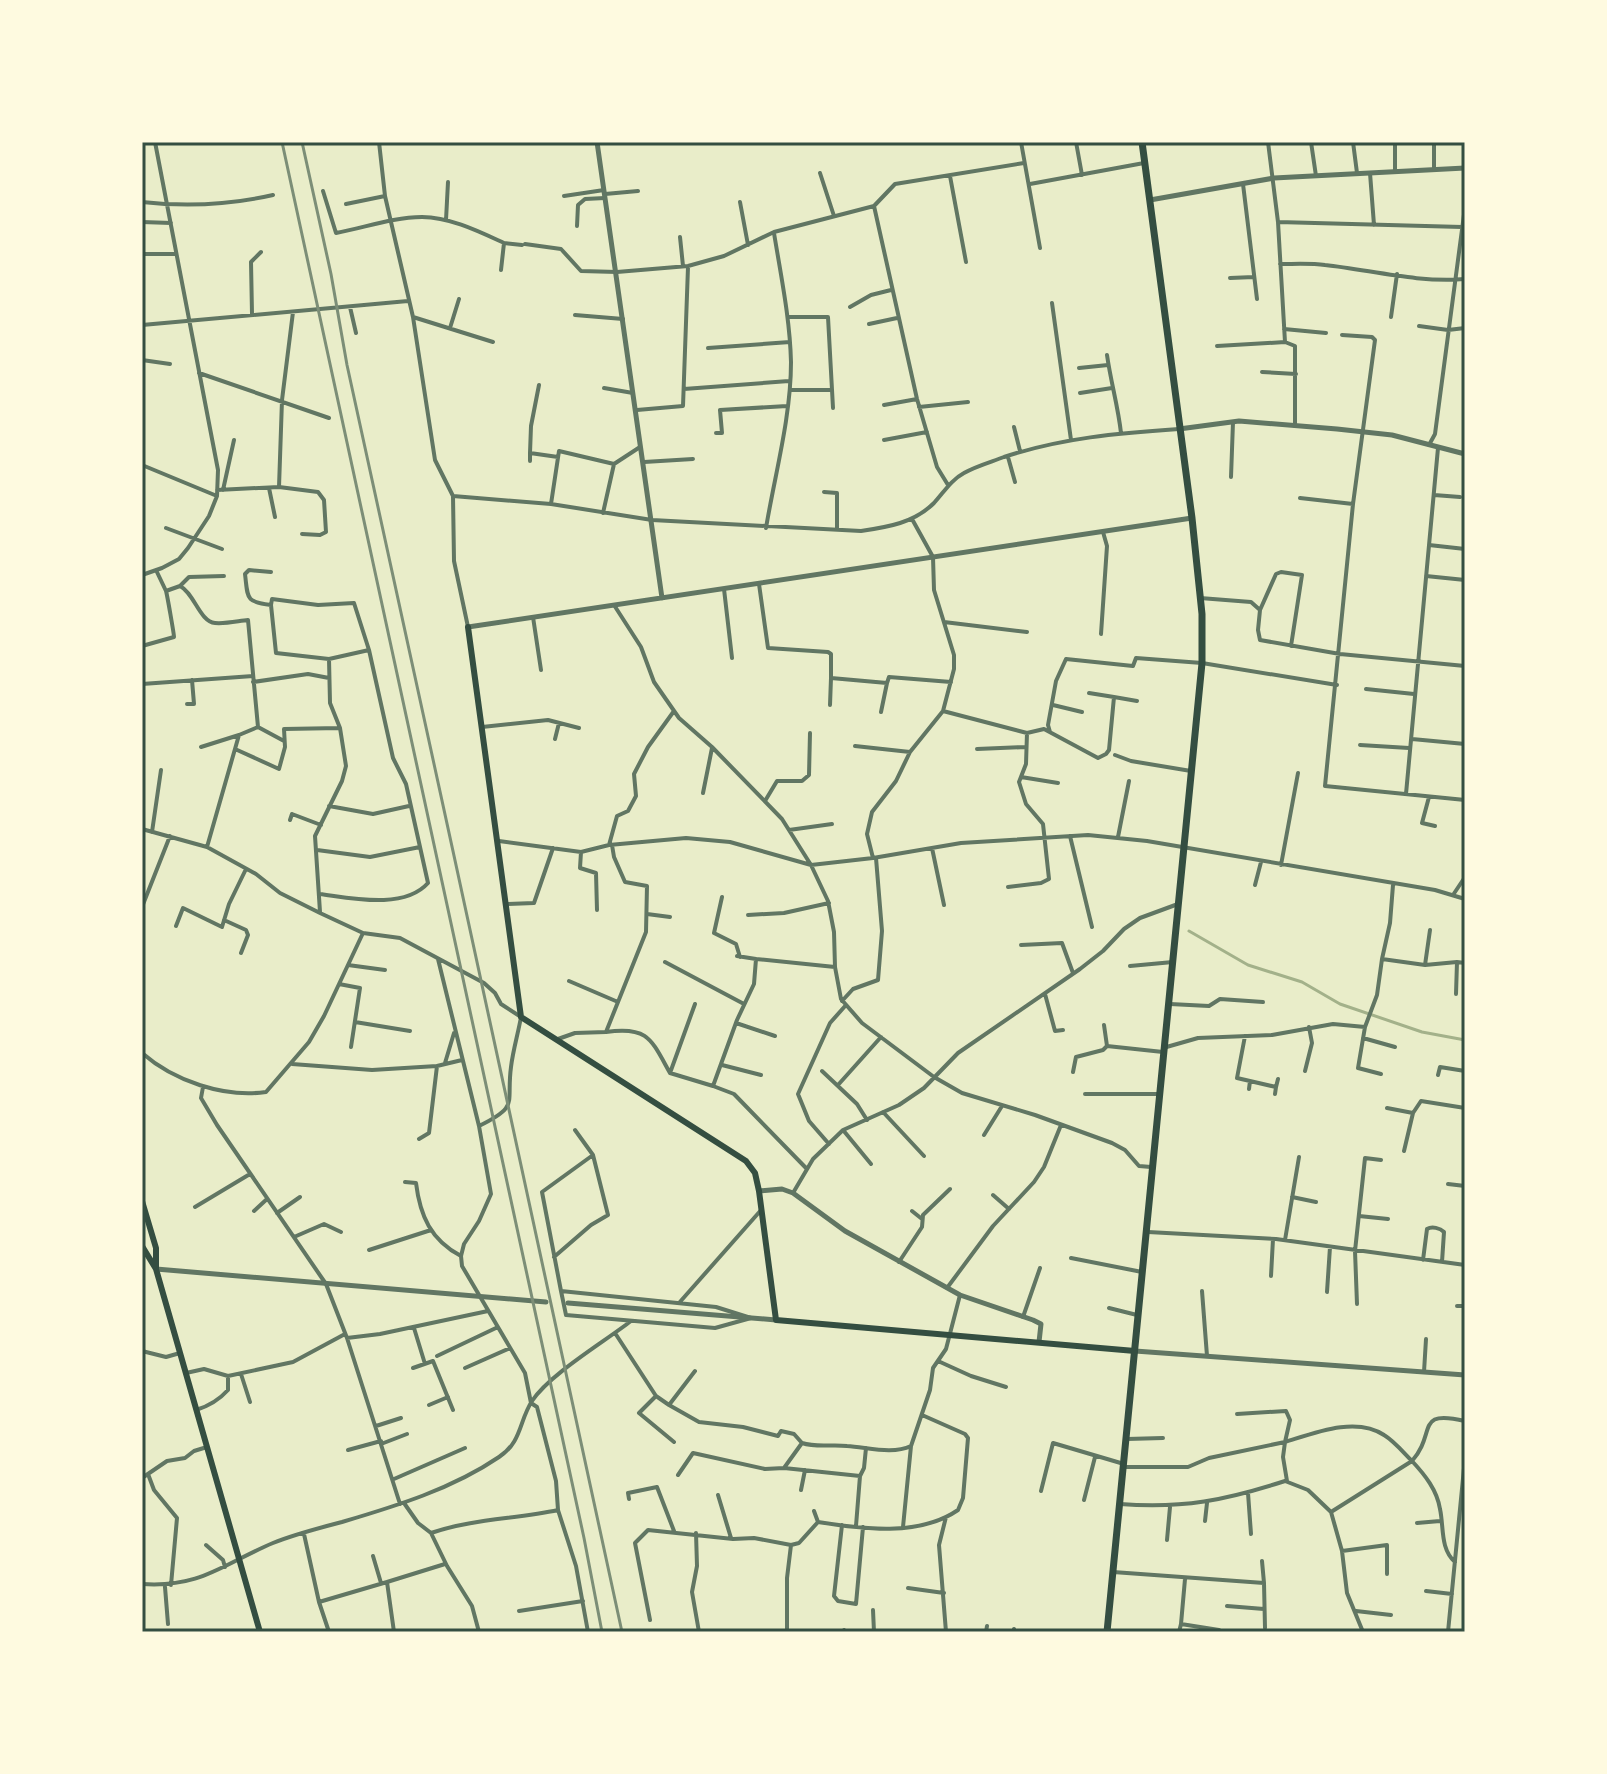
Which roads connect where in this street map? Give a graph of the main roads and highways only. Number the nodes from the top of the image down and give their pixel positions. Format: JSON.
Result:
{"nodes":[{"id":1,"x":1142,"y":142,"type":"edge"},
{"id":2,"x":468,"y":627,"type":"road end"},
{"id":3,"x":142,"y":1201,"type":"edge"},
{"id":4,"x":142,"y":1246,"type":"edge"},
{"id":5,"x":156,"y":1269,"type":"junction"},
{"id":6,"x":1135,"y":1351,"type":"junction"},
{"id":7,"x":260,"y":1632,"type":"edge"},
{"id":8,"x":1107,"y":1632,"type":"edge"}],
"edges":[{"from":1,"to":6,"type":"highway"},
{"from":2,"to":6,"type":"main road"},
{"from":3,"to":5,"type":"main road"},
{"from":4,"to":5,"type":"main road"},
{"from":5,"to":7,"type":"main road"},
{"from":6,"to":8,"type":"highway"}]}
